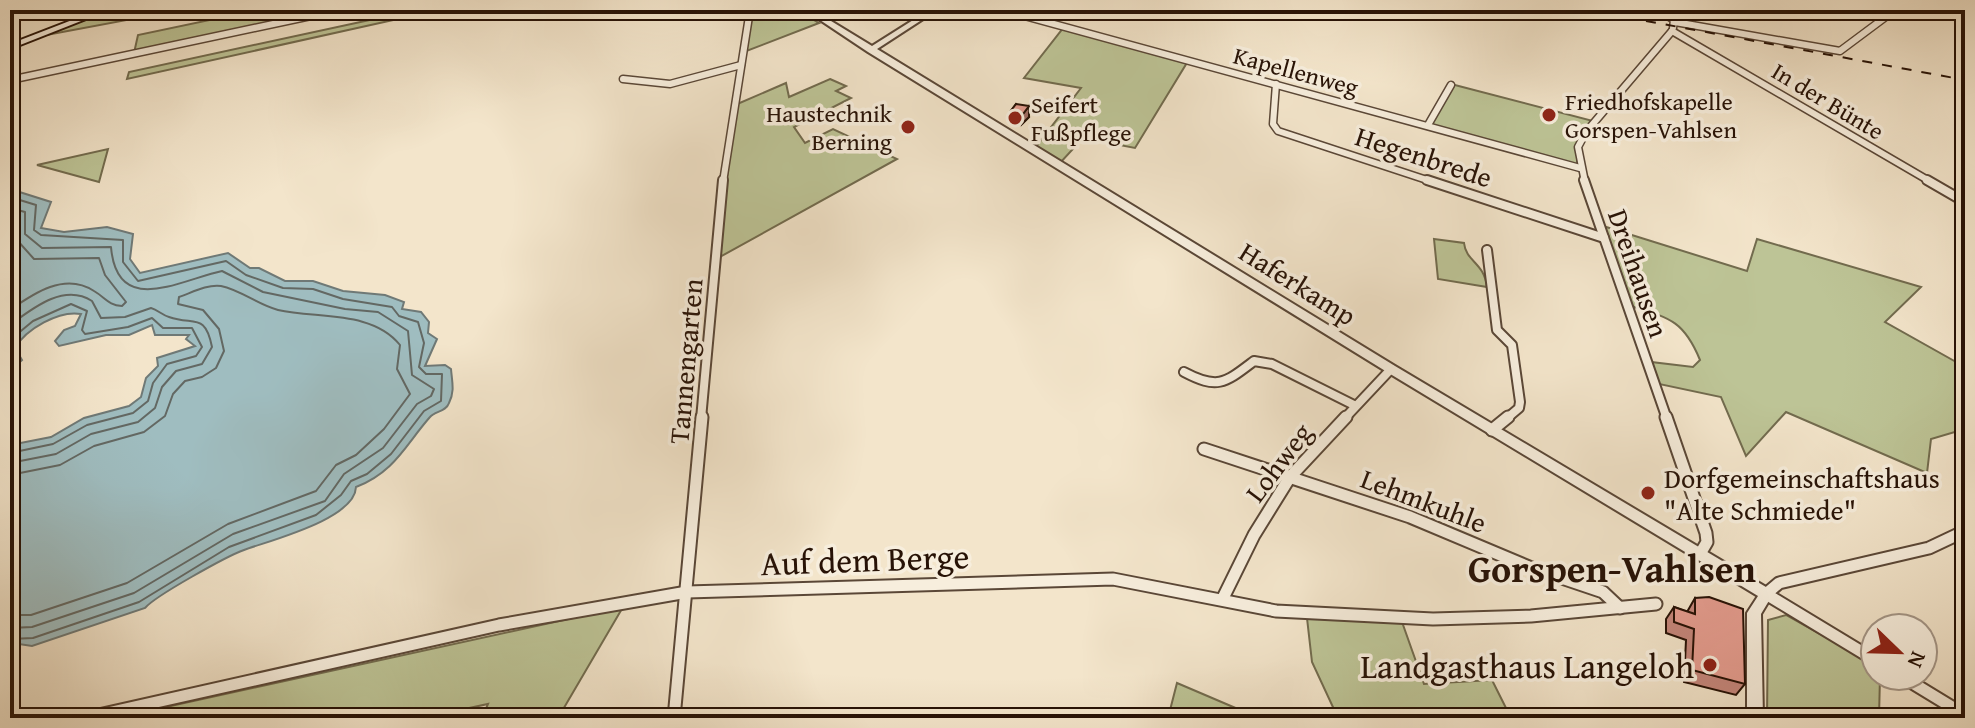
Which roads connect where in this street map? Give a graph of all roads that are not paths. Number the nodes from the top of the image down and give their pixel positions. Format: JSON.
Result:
{"nodes":[{"id":1,"x":105,"y":10,"type":"edge"},
{"id":2,"x":339,"y":10,"type":"edge"},
{"id":3,"x":750,"y":10,"type":"edge"},
{"id":4,"x":808,"y":10,"type":"edge"},
{"id":5,"x":934,"y":10,"type":"edge"},
{"id":6,"x":1003,"y":10,"type":"edge"},
{"id":7,"x":1658,"y":10,"type":"edge"},
{"id":8,"x":1895,"y":10,"type":"edge"},
{"id":9,"x":1674,"y":26,"type":"junction"},
{"id":10,"x":10,"y":47,"type":"edge"},
{"id":11,"x":871,"y":50,"type":"junction"},
{"id":12,"x":741,"y":65,"type":"junction"},
{"id":13,"x":623,"y":79,"type":"dead end"},
{"id":14,"x":10,"y":80,"type":"edge"},
{"id":15,"x":1276,"y":84,"type":"junction"},
{"id":16,"x":1451,"y":85,"type":"dead end"},
{"id":17,"x":1428,"y":125,"type":"junction"},
{"id":18,"x":1580,"y":168,"type":"junction"},
{"id":19,"x":1965,"y":202,"type":"edge"},
{"id":20,"x":1604,"y":238,"type":"junction"},
{"id":21,"x":1487,"y":250,"type":"dead end"},
{"id":22,"x":1391,"y":369,"type":"junction"},
{"id":23,"x":1184,"y":372,"type":"dead end"},
{"id":24,"x":1354,"y":405,"type":"junction"},
{"id":25,"x":1492,"y":430,"type":"junction"},
{"id":26,"x":1204,"y":449,"type":"dead end"},
{"id":27,"x":1290,"y":477,"type":"junction"},
{"id":28,"x":1965,"y":531,"type":"edge"},
{"id":29,"x":1700,"y":554,"type":"junction"},
{"id":30,"x":687,"y":592,"type":"junction"},
{"id":31,"x":1766,"y":594,"type":"junction"},
{"id":32,"x":1223,"y":598,"type":"junction"},
{"id":33,"x":1656,"y":604,"type":"dead end"},
{"id":34,"x":1620,"y":608,"type":"junction"},
{"id":35,"x":1859,"y":650,"type":"edge"},
{"id":36,"x":1927,"y":692,"type":"edge"},
{"id":37,"x":1965,"y":715,"type":"edge"},
{"id":38,"x":85,"y":718,"type":"edge"},
{"id":39,"x":674,"y":718,"type":"edge"},
{"id":40,"x":1755,"y":718,"type":"edge"}],
"edges":[{"from":1,"to":10,"type":"main road"},
{"from":2,"to":14,"type":"street"},
{"from":3,"to":12,"type":"street","name":"Tannengarten"},
{"from":4,"to":11,"type":"street","name":"Haferkamp"},
{"from":5,"to":11,"type":"street"},
{"from":6,"to":15,"type":"street","name":"Kapellenweg"},
{"from":7,"to":9,"type":"street","name":"In der Bünte"},
{"from":8,"to":9,"type":"street"},
{"from":9,"to":18,"type":"street"},
{"from":9,"to":19,"type":"street","name":"In der Bünte"},
{"from":11,"to":22,"type":"street","name":"Haferkamp"},
{"from":12,"to":13,"type":"street"},
{"from":12,"to":30,"type":"street","name":"Tannengarten"},
{"from":15,"to":17,"type":"street","name":"Kapellenweg"},
{"from":15,"to":20,"type":"street","name":"Hegenbrede"},
{"from":16,"to":17,"type":"street"},
{"from":17,"to":18,"type":"street","name":"Kapellenweg"},
{"from":18,"to":20,"type":"street","name":"Dreihausen"},
{"from":20,"to":29,"type":"street","name":"Dreihausen"},
{"from":21,"to":25,"type":"street"},
{"from":22,"to":24,"type":"street","name":"Lohweg"},
{"from":22,"to":25,"type":"street","name":"Haferkamp"},
{"from":23,"to":24,"type":"street"},
{"from":24,"to":27,"type":"street","name":"Lohweg"},
{"from":25,"to":29,"type":"street","name":"Haferkamp"},
{"from":26,"to":27,"type":"street","name":"Lehmkuhle"},
{"from":27,"to":32,"type":"street","name":"Lohweg"},
{"from":27,"to":34,"type":"street","name":"Lehmkuhle"},
{"from":28,"to":31,"type":"street"},
{"from":29,"to":31,"type":"street","name":"Haferkamp"},
{"from":30,"to":32,"type":"street","name":"Auf dem Berge"},
{"from":30,"to":38,"type":"street","name":"Auf dem Berge"},
{"from":30,"to":39,"type":"street","name":"Tannengarten"},
{"from":31,"to":35,"type":"street"},
{"from":31,"to":40,"type":"street"},
{"from":32,"to":34,"type":"street","name":"Auf dem Berge"},
{"from":33,"to":34,"type":"street","name":"Auf dem Berge"},
{"from":36,"to":37,"type":"street"}]}
